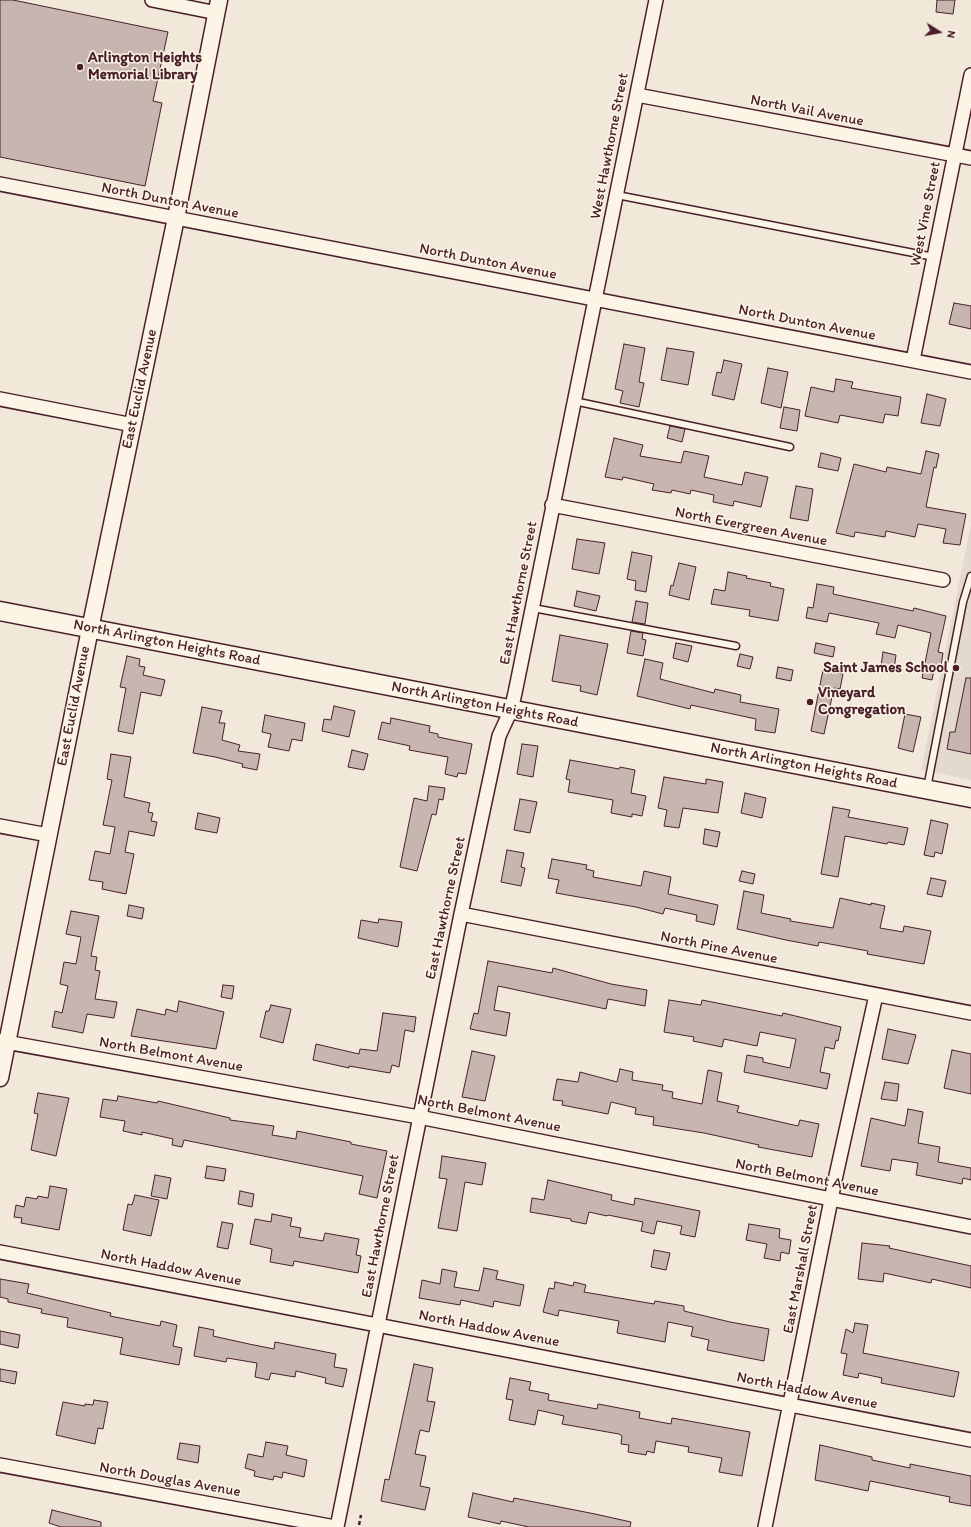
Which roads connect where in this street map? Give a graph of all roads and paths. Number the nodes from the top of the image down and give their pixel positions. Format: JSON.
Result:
{"nodes":[{"id":1,"x":152,"y":0,"type":"edge"},
{"id":2,"x":656,"y":0,"type":"edge"},
{"id":3,"x":218,"y":7,"type":"edge"},
{"id":4,"x":971,"y":75,"type":"edge"},
{"id":5,"x":637,"y":95,"type":"junction"},
{"id":6,"x":954,"y":155,"type":"junction"},
{"id":7,"x":971,"y":158,"type":"edge"},
{"id":8,"x":0,"y":184,"type":"edge"},
{"id":9,"x":617,"y":195,"type":"junction"},
{"id":10,"x":176,"y":218,"type":"junction"},
{"id":11,"x":934,"y":257,"type":"junction"},
{"id":12,"x":596,"y":299,"type":"junction"},
{"id":13,"x":913,"y":360,"type":"junction"},
{"id":14,"x":971,"y":372,"type":"edge"},
{"id":15,"x":0,"y":399,"type":"edge"},
{"id":16,"x":574,"y":401,"type":"junction"},
{"id":17,"x":133,"y":424,"type":"junction"},
{"id":18,"x":790,"y":447,"type":"dead end"},
{"id":19,"x":552,"y":505,"type":"junction"},
{"id":20,"x":971,"y":576,"type":"edge"},
{"id":21,"x":944,"y":580,"type":"dead end"},
{"id":22,"x":533,"y":608,"type":"junction"},
{"id":23,"x":0,"y":611,"type":"edge"},
{"id":24,"x":90,"y":629,"type":"junction"},
{"id":25,"x":736,"y":646,"type":"dead end"},
{"id":26,"x":511,"y":710,"type":"junction"},
{"id":27,"x":927,"y":790,"type":"junction"},
{"id":28,"x":971,"y":798,"type":"edge"},
{"id":29,"x":0,"y":826,"type":"edge"},
{"id":30,"x":48,"y":835,"type":"junction"},
{"id":31,"x":461,"y":914,"type":"junction"},
{"id":32,"x":876,"y":995,"type":"junction"},
{"id":33,"x":971,"y":1013,"type":"edge"},
{"id":34,"x":4,"y":1041,"type":"edge"},
{"id":35,"x":0,"y":1078,"type":"edge"},
{"id":36,"x":419,"y":1116,"type":"junction"},
{"id":37,"x":831,"y":1199,"type":"junction"},
{"id":38,"x":971,"y":1227,"type":"edge"},
{"id":39,"x":0,"y":1252,"type":"edge"},
{"id":40,"x":378,"y":1324,"type":"junction"},
{"id":41,"x":791,"y":1404,"type":"junction"},
{"id":42,"x":971,"y":1440,"type":"edge"},
{"id":43,"x":0,"y":1465,"type":"edge"},
{"id":44,"x":361,"y":1515,"type":"dead end"},
{"id":45,"x":359,"y":1524,"type":"dead end"},
{"id":46,"x":336,"y":1527,"type":"edge"},
{"id":47,"x":765,"y":1527,"type":"edge"}],
"edges":[{"from":1,"to":3,"type":"street"},
{"from":2,"to":5,"type":"street","name":"West Hawthorne Street"},
{"from":3,"to":10,"type":"street","name":"East Euclid Avenue"},
{"from":4,"to":6,"type":"street","name":"West Vine Street"},
{"from":5,"to":6,"type":"street","name":"North Vail Avenue"},
{"from":5,"to":9,"type":"street","name":"West Hawthorne Street"},
{"from":6,"to":7,"type":"street","name":"North Vail Avenue"},
{"from":6,"to":11,"type":"street","name":"West Vine Street"},
{"from":8,"to":10,"type":"street","name":"North Dunton Avenue"},
{"from":9,"to":11,"type":"lane"},
{"from":9,"to":12,"type":"street","name":"West Hawthorne Street"},
{"from":10,"to":12,"type":"street","name":"North Dunton Avenue"},
{"from":10,"to":17,"type":"street","name":"East Euclid Avenue"},
{"from":11,"to":13,"type":"street","name":"West Vine Street"},
{"from":12,"to":13,"type":"street","name":"North Dunton Avenue"},
{"from":12,"to":16,"type":"street","name":"East Hawthorne Street"},
{"from":13,"to":14,"type":"street","name":"North Dunton Avenue"},
{"from":15,"to":17,"type":"street"},
{"from":16,"to":18,"type":"lane"},
{"from":16,"to":19,"type":"street","name":"East Hawthorne Street"},
{"from":17,"to":24,"type":"street","name":"East Euclid Avenue"},
{"from":19,"to":21,"type":"street","name":"North Evergreen Avenue"},
{"from":19,"to":22,"type":"street","name":"East Hawthorne Street"},
{"from":20,"to":27,"type":"lane"},
{"from":22,"to":25,"type":"lane"},
{"from":22,"to":26,"type":"street","name":"East Hawthorne Street"},
{"from":23,"to":24,"type":"main road","name":"North Arlington Heights Road"},
{"from":24,"to":26,"type":"main road","name":"North Arlington Heights Road"},
{"from":24,"to":30,"type":"street","name":"East Euclid Avenue"},
{"from":26,"to":27,"type":"main road","name":"North Arlington Heights Road"},
{"from":26,"to":31,"type":"street","name":"East Hawthorne Street"},
{"from":27,"to":28,"type":"main road","name":"North Arlington Heights Road"},
{"from":29,"to":30,"type":"street"},
{"from":30,"to":34,"type":"street","name":"East Euclid Avenue"},
{"from":31,"to":32,"type":"street","name":"North Pine Avenue"},
{"from":31,"to":36,"type":"street","name":"East Hawthorne Street"},
{"from":32,"to":33,"type":"street","name":"North Pine Avenue"},
{"from":32,"to":37,"type":"street","name":"East Marshall Street"},
{"from":34,"to":35,"type":"street","name":"East Euclid Avenue"},
{"from":34,"to":36,"type":"street","name":"North Belmont Avenue"},
{"from":36,"to":37,"type":"street","name":"North Belmont Avenue"},
{"from":36,"to":40,"type":"street","name":"East Hawthorne Street"},
{"from":37,"to":38,"type":"street","name":"North Belmont Avenue"},
{"from":37,"to":41,"type":"street","name":"East Marshall Street"},
{"from":39,"to":40,"type":"street","name":"North Haddow Avenue"},
{"from":40,"to":41,"type":"street","name":"North Haddow Avenue"},
{"from":40,"to":46,"type":"street","name":"East Hawthorne Street"},
{"from":41,"to":42,"type":"street","name":"North Haddow Avenue"},
{"from":41,"to":47,"type":"street","name":"East Marshall Street"},
{"from":43,"to":46,"type":"street","name":"North Douglas Avenue"},
{"from":44,"to":45,"type":"path"}]}
